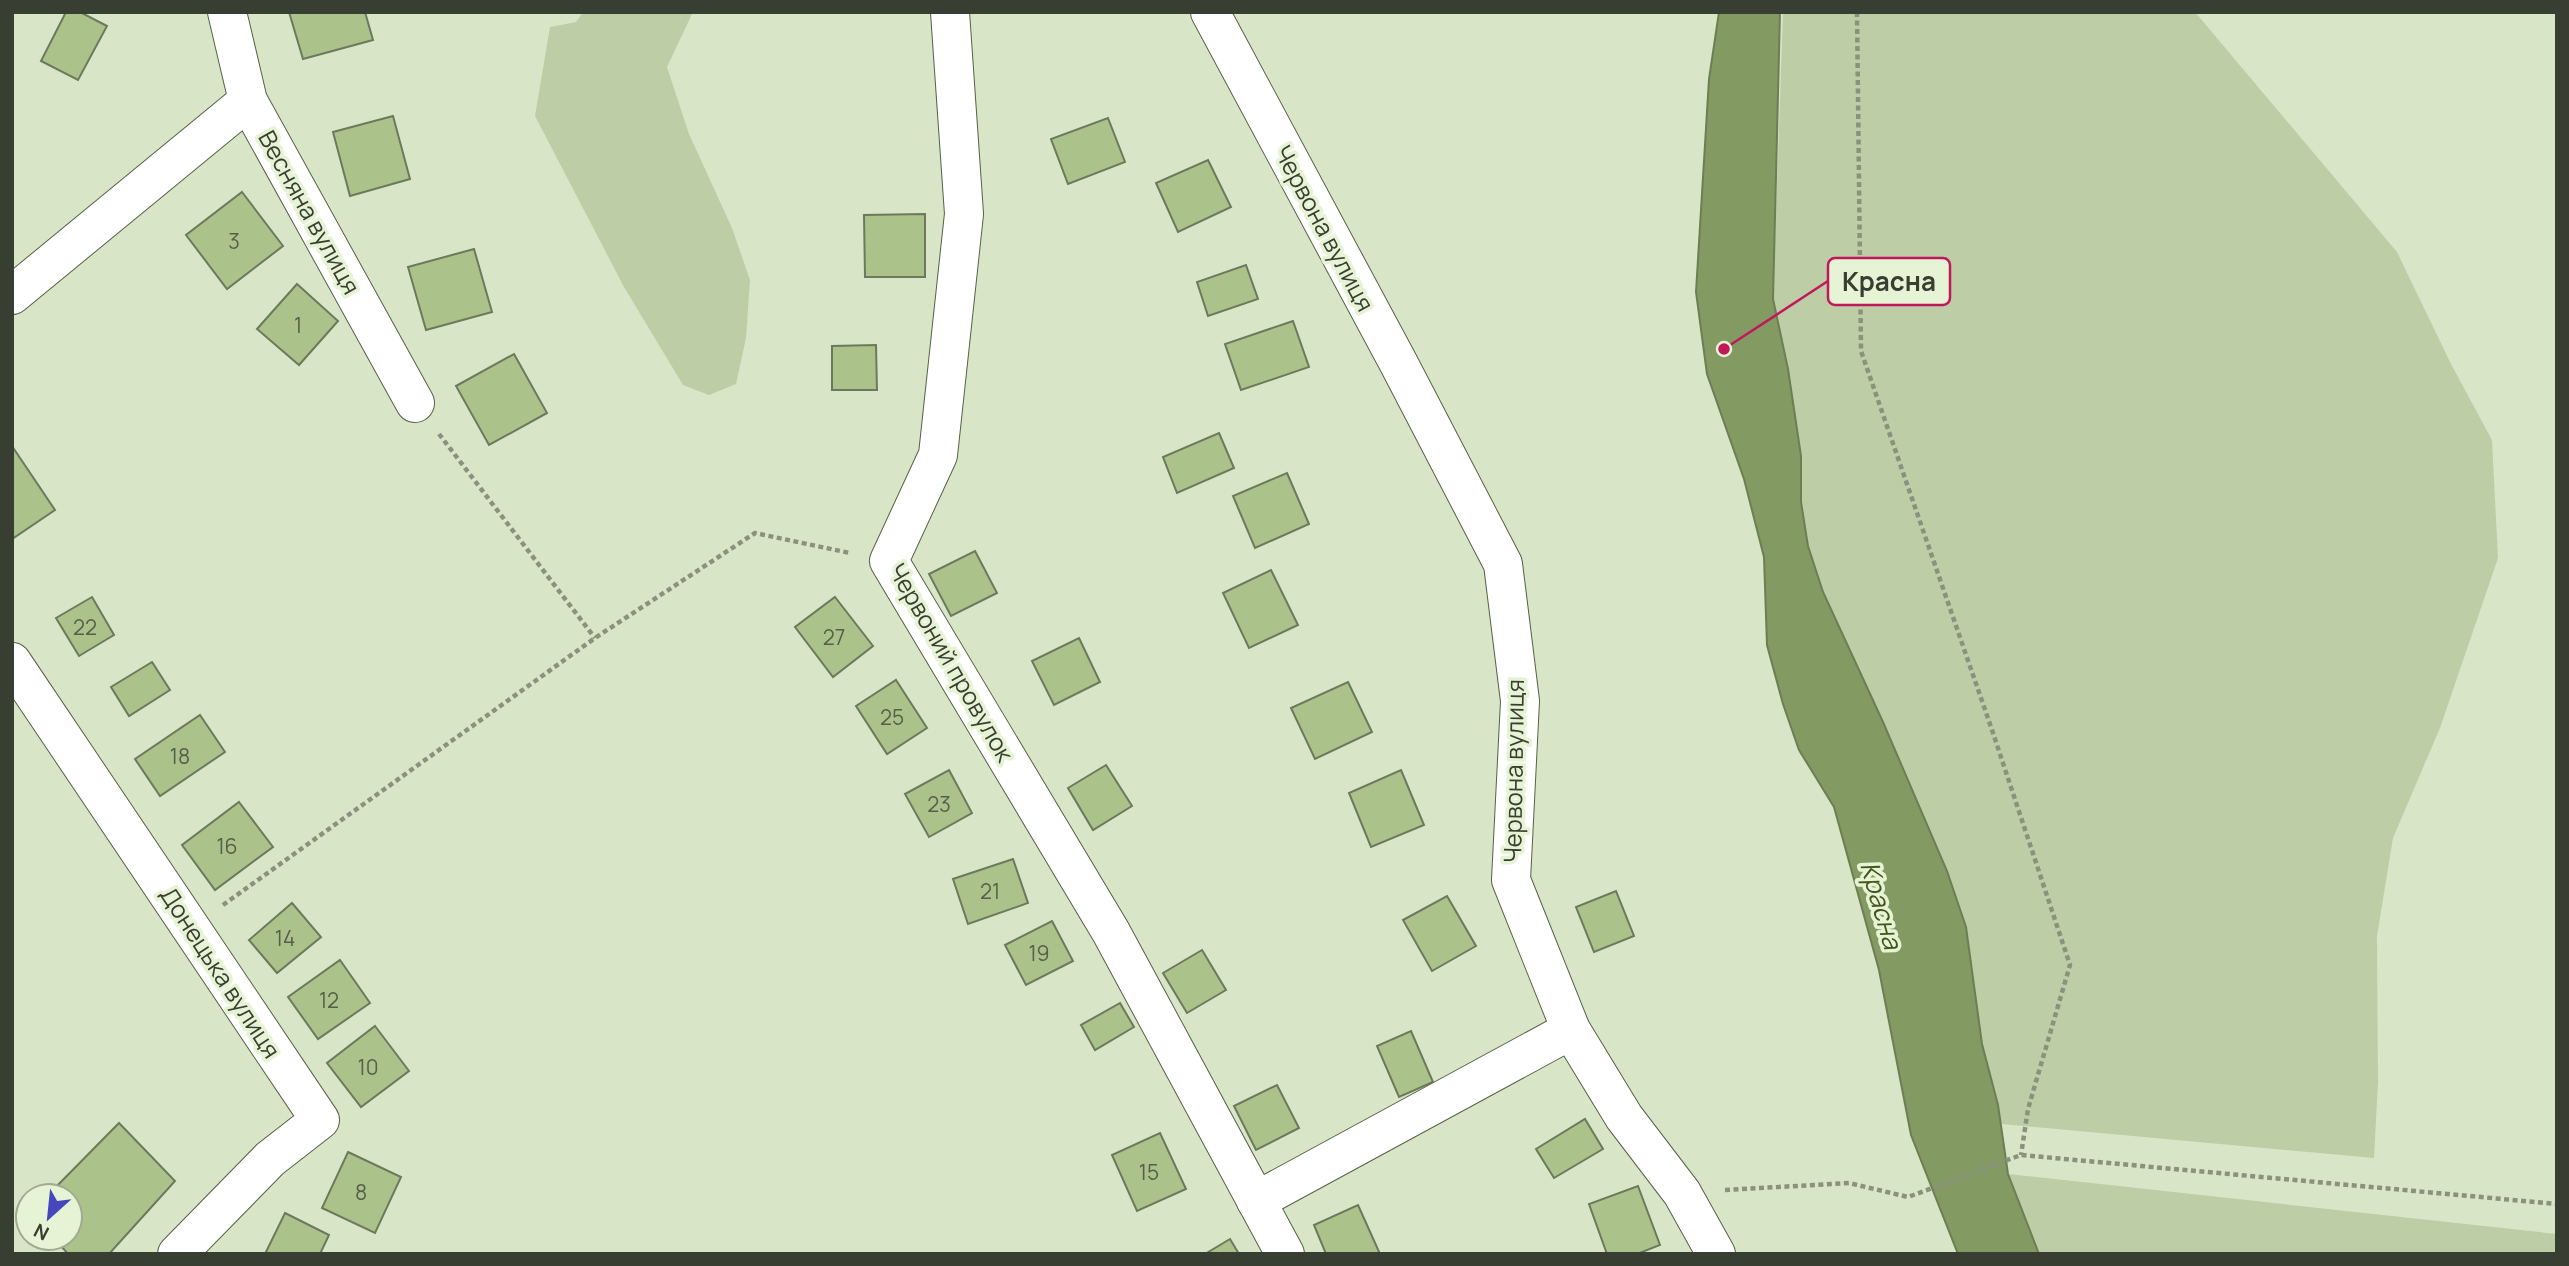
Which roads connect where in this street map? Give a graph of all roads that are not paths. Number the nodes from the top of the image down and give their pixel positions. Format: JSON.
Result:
{"nodes":[{"id":1,"x":227,"y":12,"type":"edge"},
{"id":2,"x":950,"y":12,"type":"edge"},
{"id":3,"x":1210,"y":12,"type":"edge"},
{"id":4,"x":248,"y":100,"type":"junction"},
{"id":5,"x":12,"y":295,"type":"edge"},
{"id":6,"x":415,"y":403,"type":"road end"},
{"id":7,"x":12,"y":662,"type":"edge"},
{"id":8,"x":1571,"y":1030,"type":"junction"},
{"id":9,"x":1256,"y":1201,"type":"junction"},
{"id":10,"x":177,"y":1254,"type":"edge"},
{"id":11,"x":1285,"y":1254,"type":"edge"},
{"id":12,"x":1716,"y":1254,"type":"edge"}],
"edges":[{"from":1,"to":4,"type":"street","name":"Весняна вулиця"},
{"from":2,"to":9,"type":"street","name":"Червоний провулок"},
{"from":3,"to":8,"type":"street","name":"Червона вулиця"},
{"from":4,"to":5,"type":"street"},
{"from":4,"to":6,"type":"street","name":"Весняна вулиця"},
{"from":7,"to":10,"type":"street","name":"Донецька вулиця"},
{"from":8,"to":9,"type":"street"},
{"from":8,"to":12,"type":"street","name":"Червона вулиця"},
{"from":9,"to":11,"type":"street","name":"Червоний провулок"}]}
